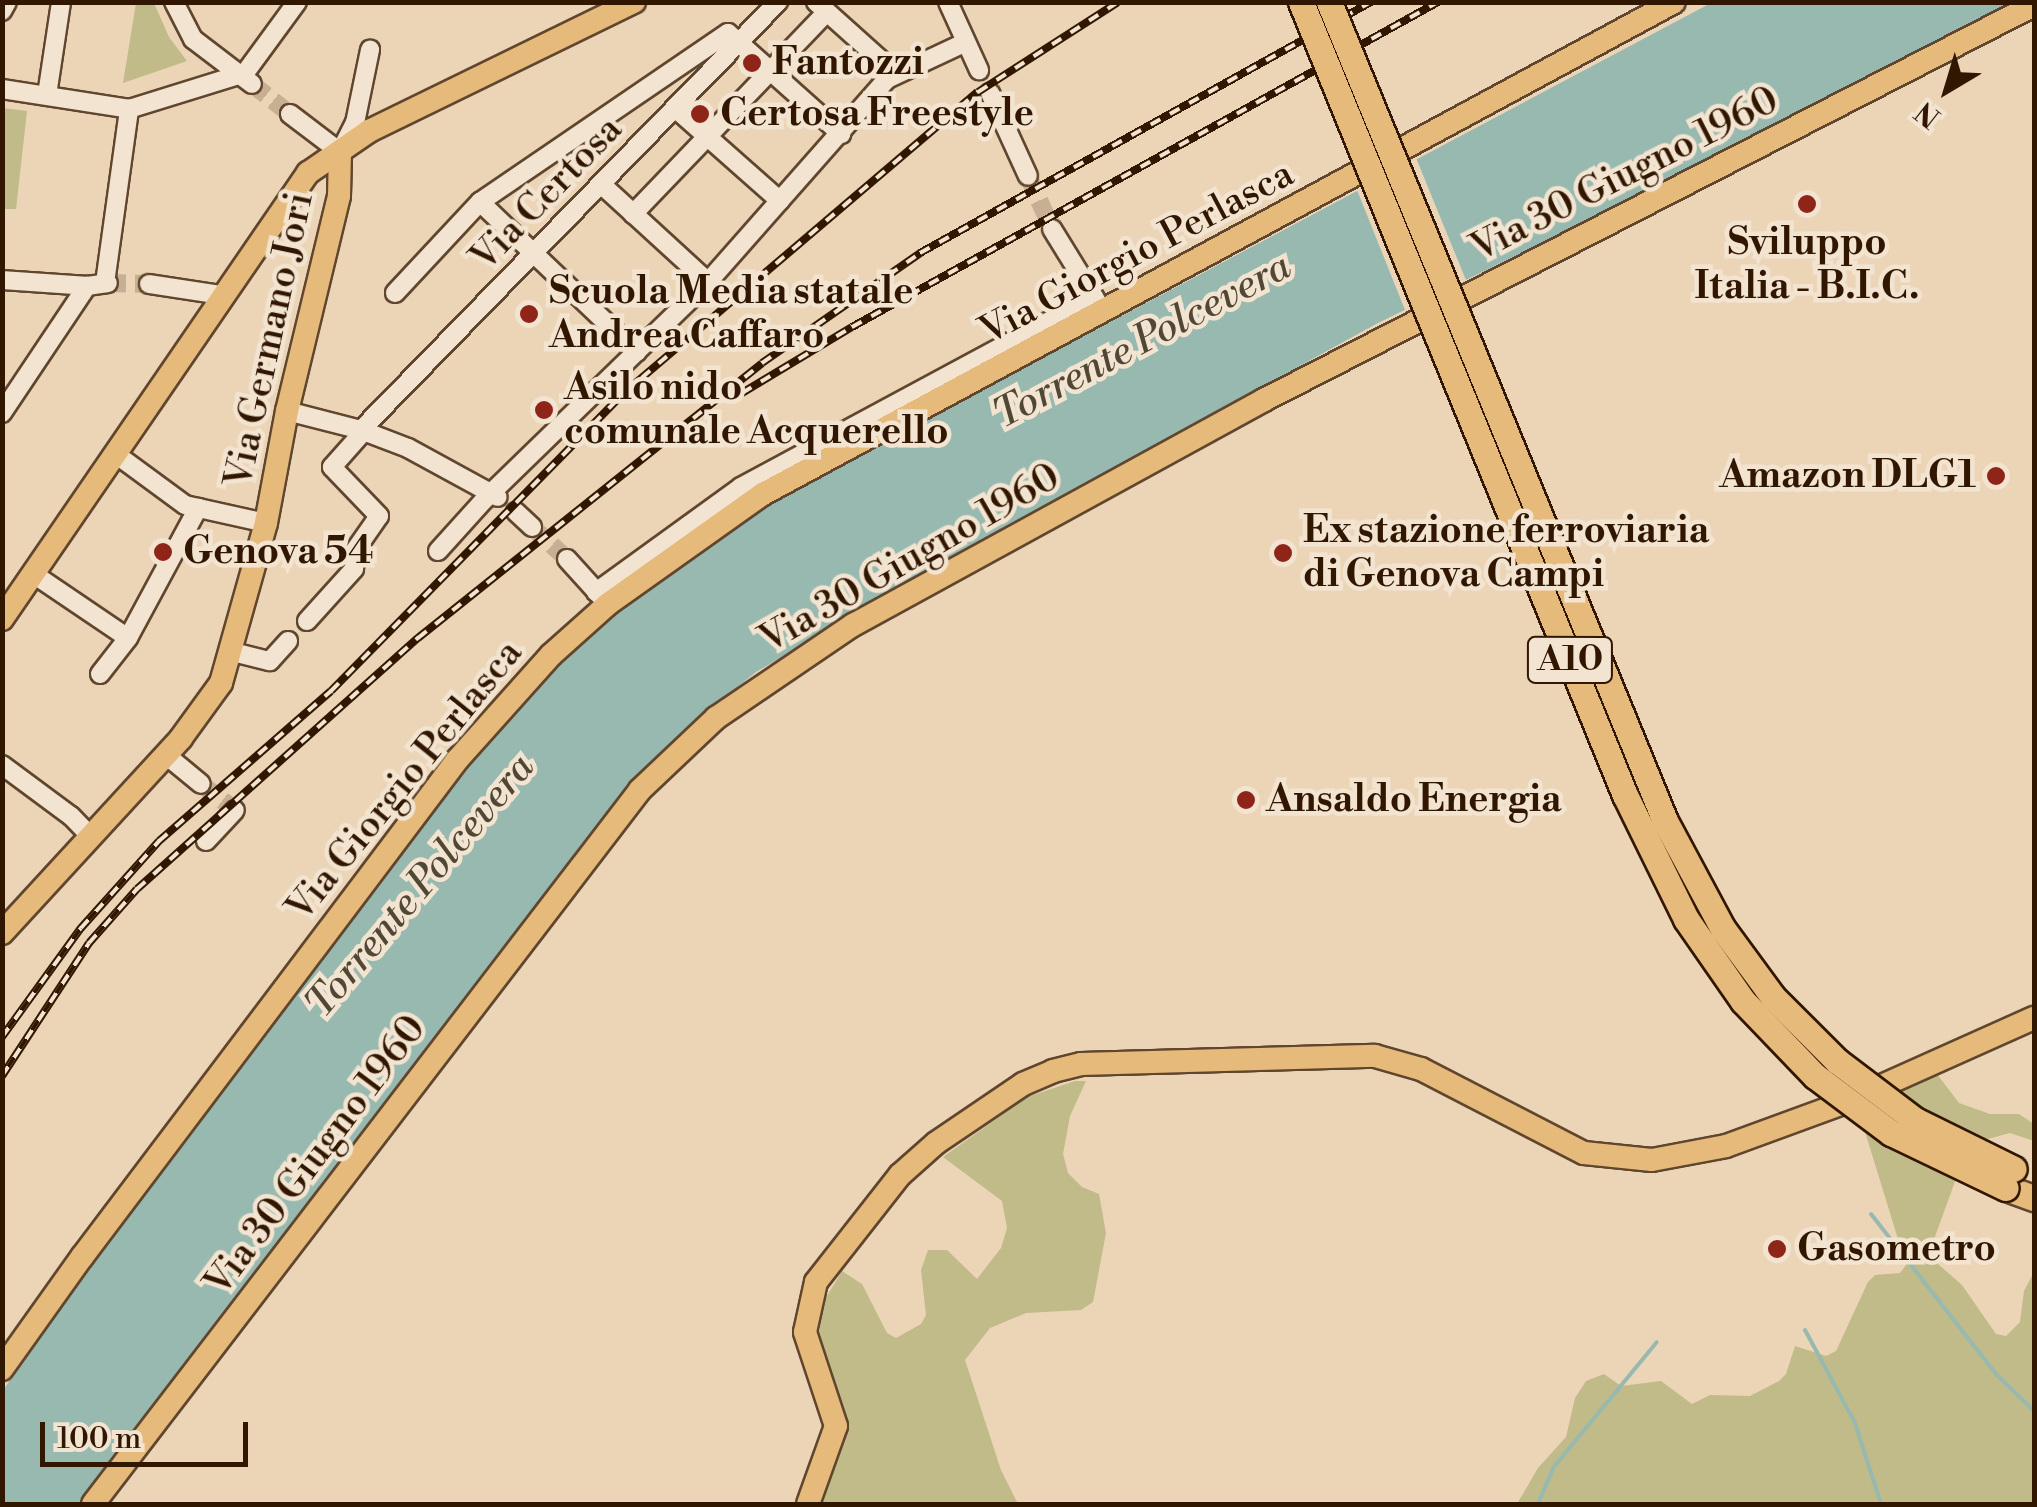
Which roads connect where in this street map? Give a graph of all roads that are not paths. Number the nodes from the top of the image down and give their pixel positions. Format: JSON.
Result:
{"nodes":[{"id":1,"x":7,"y":2,"type":"edge"},
{"id":2,"x":61,"y":2,"type":"edge"},
{"id":3,"x":174,"y":2,"type":"edge"},
{"id":4,"x":297,"y":2,"type":"edge"},
{"id":5,"x":634,"y":2,"type":"edge"},
{"id":6,"x":778,"y":2,"type":"edge"},
{"id":7,"x":948,"y":2,"type":"edge"},
{"id":8,"x":1301,"y":2,"type":"edge"},
{"id":9,"x":1329,"y":2,"type":"edge"},
{"id":10,"x":1674,"y":2,"type":"edge"},
{"id":11,"x":2034,"y":4,"type":"edge"},
{"id":12,"x":821,"y":7,"type":"edge"},
{"id":13,"x":2,"y":11,"type":"edge"},
{"id":14,"x":741,"y":39,"type":"junction"},
{"id":15,"x":966,"y":42,"type":"junction"},
{"id":16,"x":370,"y":50,"type":"dead end"},
{"id":17,"x":770,"y":70,"type":"junction"},
{"id":18,"x":979,"y":70,"type":"dead end"},
{"id":19,"x":895,"y":73,"type":"junction"},
{"id":20,"x":239,"y":75,"type":"junction"},
{"id":21,"x":2,"y":90,"type":"edge"},
{"id":22,"x":990,"y":93,"type":"dead end"},
{"id":23,"x":47,"y":95,"type":"junction"},
{"id":24,"x":676,"y":108,"type":"junction"},
{"id":25,"x":129,"y":109,"type":"junction"},
{"id":26,"x":290,"y":114,"type":"tunnel mouth"},
{"id":27,"x":841,"y":134,"type":"junction"},
{"id":28,"x":705,"y":135,"type":"junction"},
{"id":29,"x":340,"y":152,"type":"junction"},
{"id":30,"x":1028,"y":176,"type":"tunnel mouth"},
{"id":31,"x":302,"y":181,"type":"junction"},
{"id":32,"x":601,"y":184,"type":"junction"},
{"id":33,"x":338,"y":196,"type":"junction"},
{"id":34,"x":480,"y":202,"type":"junction"},
{"id":35,"x":780,"y":202,"type":"junction"},
{"id":36,"x":633,"y":214,"type":"junction"},
{"id":37,"x":1052,"y":229,"type":"tunnel mouth"},
{"id":38,"x":536,"y":253,"type":"junction"},
{"id":39,"x":2,"y":280,"type":"edge"},
{"id":40,"x":708,"y":282,"type":"junction"},
{"id":41,"x":100,"y":284,"type":"junction"},
{"id":42,"x":149,"y":284,"type":"tunnel mouth"},
{"id":43,"x":395,"y":292,"type":"dead end"},
{"id":44,"x":221,"y":295,"type":"junction"},
{"id":45,"x":1099,"y":304,"type":"junction"},
{"id":46,"x":637,"y":352,"type":"junction"},
{"id":47,"x":286,"y":411,"type":"junction"},
{"id":48,"x":2,"y":413,"type":"edge"},
{"id":49,"x":363,"y":430,"type":"junction"},
{"id":50,"x":117,"y":455,"type":"junction"},
{"id":51,"x":496,"y":495,"type":"junction"},
{"id":52,"x":198,"y":508,"type":"junction"},
{"id":53,"x":516,"y":512,"type":"dead end"},
{"id":54,"x":266,"y":522,"type":"junction"},
{"id":55,"x":532,"y":527,"type":"tunnel mouth"},
{"id":56,"x":438,"y":551,"type":"dead end"},
{"id":57,"x":566,"y":559,"type":"tunnel mouth"},
{"id":58,"x":35,"y":575,"type":"junction"},
{"id":59,"x":602,"y":598,"type":"junction"},
{"id":60,"x":2,"y":619,"type":"edge"},
{"id":61,"x":307,"y":621,"type":"dead end"},
{"id":62,"x":128,"y":638,"type":"junction"},
{"id":63,"x":288,"y":640,"type":"dead end"},
{"id":64,"x":233,"y":652,"type":"junction"},
{"id":65,"x":100,"y":674,"type":"dead end"},
{"id":66,"x":166,"y":755,"type":"junction"},
{"id":67,"x":2,"y":765,"type":"edge"},
{"id":68,"x":201,"y":784,"type":"tunnel mouth"},
{"id":69,"x":235,"y":810,"type":"dead end"},
{"id":70,"x":92,"y":838,"type":"junction"},
{"id":71,"x":206,"y":842,"type":"dead end"},
{"id":72,"x":2,"y":933,"type":"edge"},
{"id":73,"x":2034,"y":1018,"type":"edge"},
{"id":74,"x":2018,"y":1178,"type":"edge"},
{"id":75,"x":2034,"y":1198,"type":"edge"},
{"id":76,"x":82,"y":1257,"type":"junction"},
{"id":77,"x":2,"y":1349,"type":"edge"},
{"id":78,"x":2,"y":1369,"type":"edge"},
{"id":79,"x":93,"y":1504,"type":"edge"},
{"id":80,"x":808,"y":1504,"type":"edge"}],
"edges":[{"from":1,"to":13,"type":"street"},
{"from":2,"to":23,"type":"street"},
{"from":3,"to":20,"type":"street"},
{"from":4,"to":20,"type":"street"},
{"from":5,"to":29,"type":"main road"},
{"from":6,"to":14,"type":"street","name":"Via Certosa"},
{"from":7,"to":15,"type":"street"},
{"from":8,"to":74,"type":"highway","number":"A10","bridge":true},
{"from":9,"to":74,"type":"highway","number":"A10","bridge":true},
{"from":10,"to":45,"type":"main road","name":"Via Giorgio Perlasca"},
{"from":11,"to":79,"type":"main road","name":"Via 30 Giugno 1960"},
{"from":12,"to":17,"type":"street"},
{"from":12,"to":19,"type":"street"},
{"from":14,"to":17,"type":"street"},
{"from":14,"to":24,"type":"street","name":"Via Certosa"},
{"from":14,"to":34,"type":"street"},
{"from":15,"to":18,"type":"street"},
{"from":15,"to":19,"type":"street"},
{"from":16,"to":29,"type":"street"},
{"from":17,"to":27,"type":"street"},
{"from":17,"to":28,"type":"street"},
{"from":19,"to":27,"type":"street"},
{"from":20,"to":25,"type":"street"},
{"from":21,"to":23,"type":"street"},
{"from":22,"to":30,"type":"street"},
{"from":23,"to":25,"type":"street"},
{"from":24,"to":28,"type":"street"},
{"from":24,"to":32,"type":"street","name":"Via Certosa"},
{"from":25,"to":41,"type":"street"},
{"from":26,"to":29,"type":"street"},
{"from":27,"to":35,"type":"street"},
{"from":28,"to":35,"type":"street"},
{"from":28,"to":36,"type":"street"},
{"from":29,"to":31,"type":"main road"},
{"from":29,"to":33,"type":"main road","name":"Via Germano Jori"},
{"from":31,"to":33,"type":"main road"},
{"from":31,"to":44,"type":"main road"},
{"from":32,"to":36,"type":"street"},
{"from":32,"to":38,"type":"street","name":"Via Certosa"},
{"from":33,"to":47,"type":"main road","name":"Via Germano Jori"},
{"from":34,"to":38,"type":"street"},
{"from":34,"to":43,"type":"street"},
{"from":35,"to":40,"type":"street"},
{"from":36,"to":40,"type":"street"},
{"from":37,"to":45,"type":"street"},
{"from":38,"to":46,"type":"street"},
{"from":38,"to":49,"type":"street","name":"Via Certosa"},
{"from":39,"to":41,"type":"street"},
{"from":40,"to":46,"type":"street"},
{"from":41,"to":48,"type":"street"},
{"from":42,"to":44,"type":"street"},
{"from":44,"to":50,"type":"main road"},
{"from":45,"to":59,"type":"main road","name":"Via Giorgio Perlasca"},
{"from":46,"to":51,"type":"street"},
{"from":47,"to":49,"type":"street"},
{"from":47,"to":54,"type":"main road","name":"Via Germano Jori"},
{"from":49,"to":51,"type":"street"},
{"from":49,"to":61,"type":"street","name":"Via Certosa"},
{"from":50,"to":52,"type":"street"},
{"from":50,"to":58,"type":"main road"},
{"from":51,"to":56,"type":"street"},
{"from":52,"to":54,"type":"street"},
{"from":52,"to":62,"type":"street"},
{"from":53,"to":55,"type":"street"},
{"from":54,"to":64,"type":"main road","name":"Via Germano Jori"},
{"from":57,"to":59,"type":"street"},
{"from":58,"to":60,"type":"main road"},
{"from":58,"to":62,"type":"street"},
{"from":59,"to":76,"type":"main road","name":"Via Giorgio Perlasca"},
{"from":62,"to":65,"type":"street"},
{"from":63,"to":64,"type":"street"},
{"from":64,"to":66,"type":"main road","name":"Via Germano Jori"},
{"from":66,"to":68,"type":"street"},
{"from":66,"to":70,"type":"main road","name":"Via Germano Jori"},
{"from":67,"to":70,"type":"street"},
{"from":69,"to":71,"type":"street"},
{"from":70,"to":72,"type":"main road","name":"Via Germano Jori"},
{"from":73,"to":80,"type":"main road"},
{"from":74,"to":75,"type":"highway","number":"A10"},
{"from":76,"to":77,"type":"street"},
{"from":76,"to":78,"type":"main road","name":"Via Giorgio Perlasca"}]}
